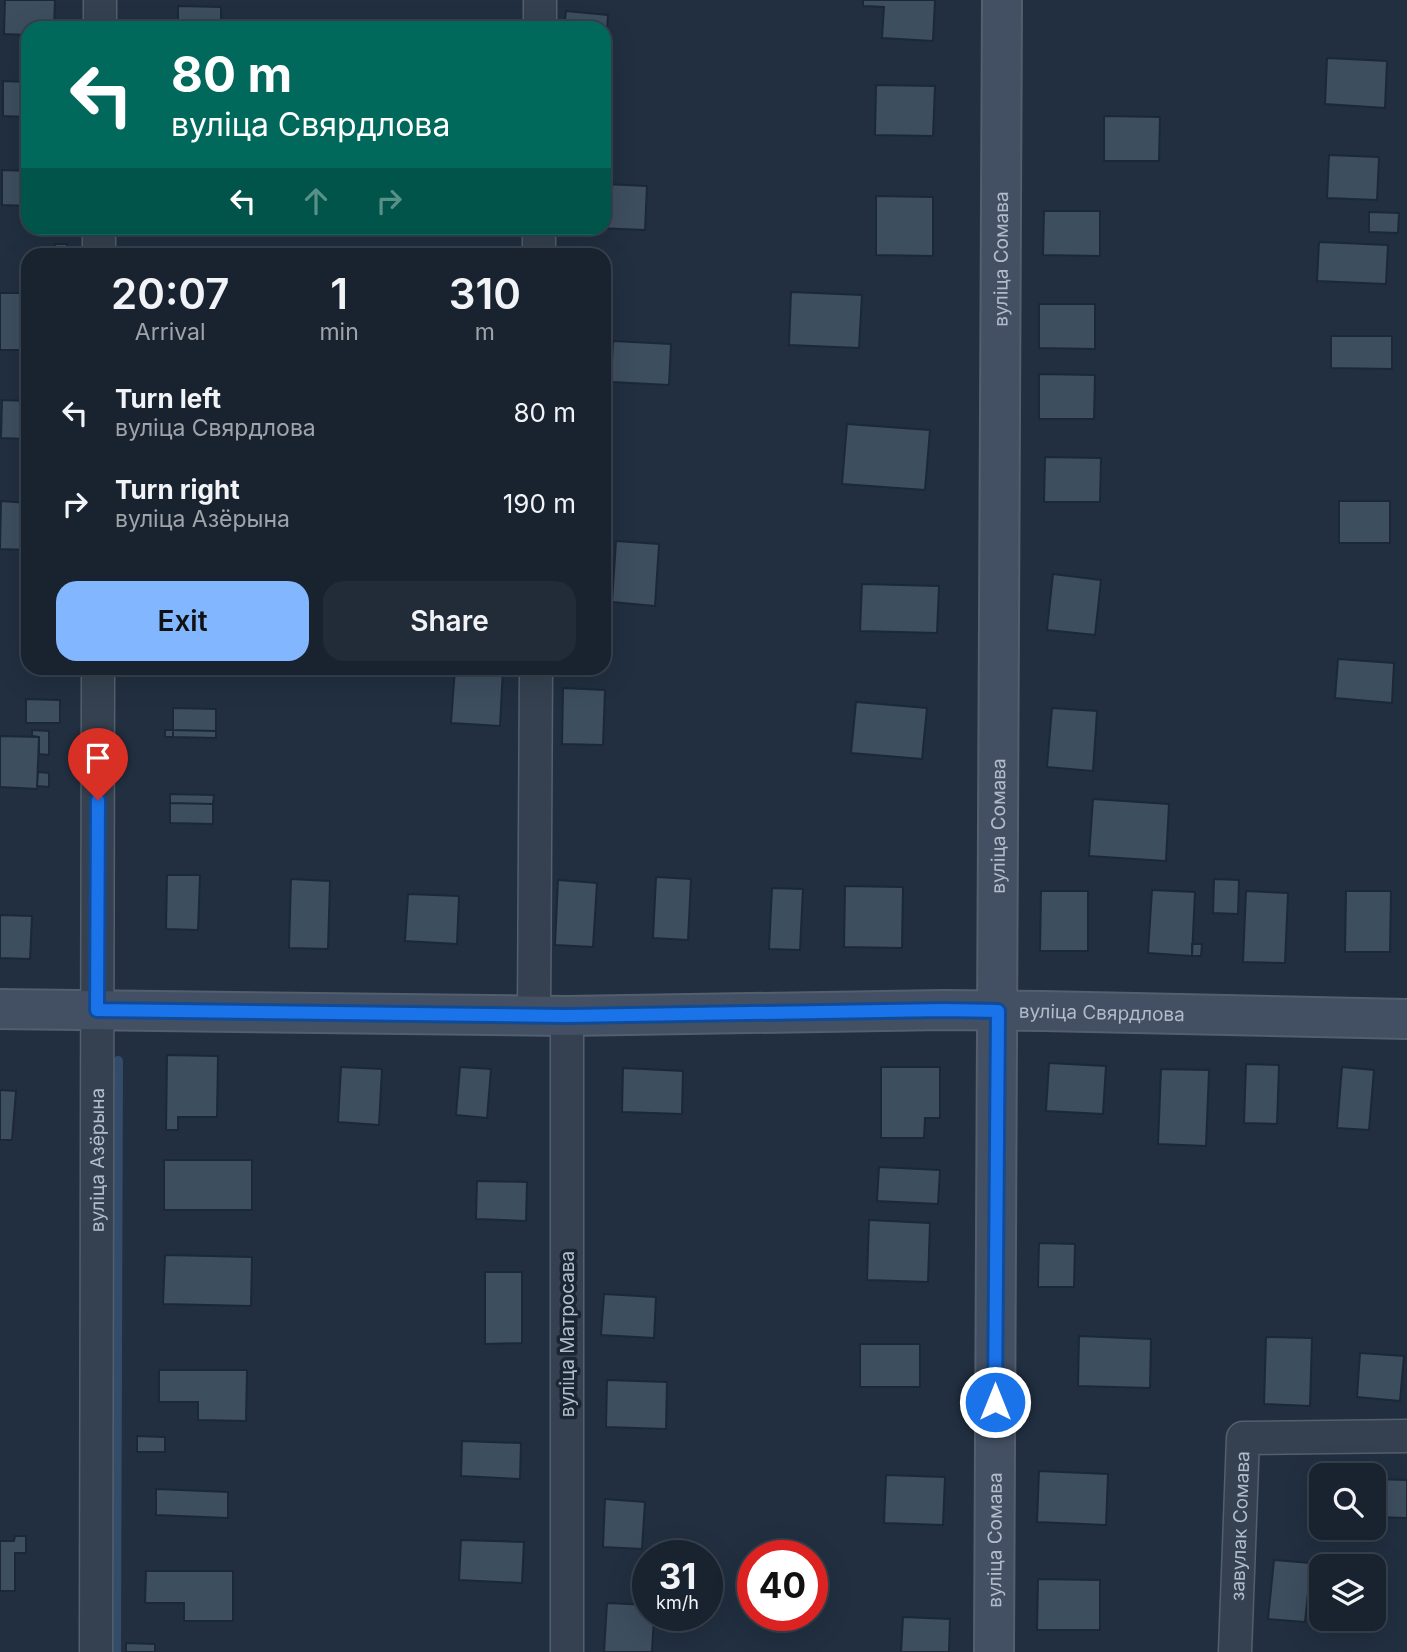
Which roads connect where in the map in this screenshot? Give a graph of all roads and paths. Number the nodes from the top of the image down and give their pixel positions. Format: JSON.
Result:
{"nodes":[{"id":1,"x":100,"y":0,"type":"edge"},
{"id":2,"x":540,"y":0,"type":"edge"},
{"id":3,"x":1002,"y":0,"type":"edge"},
{"id":4,"x":100,"y":21,"type":"edge"},
{"id":5,"x":540,"y":21,"type":"edge"},
{"id":6,"x":98,"y":675,"type":"edge"},
{"id":7,"x":536,"y":675,"type":"edge"},
{"id":8,"x":0,"y":1009,"type":"edge"},
{"id":9,"x":97,"y":1010,"type":"junction"},
{"id":10,"x":998,"y":1011,"type":"junction"},
{"id":11,"x":550,"y":1016,"type":"junction"},
{"id":12,"x":1407,"y":1019,"type":"edge"},
{"id":13,"x":1407,"y":1436,"type":"edge"},
{"id":14,"x":96,"y":1652,"type":"edge"},
{"id":15,"x":567,"y":1652,"type":"edge"},
{"id":16,"x":994,"y":1652,"type":"edge"},
{"id":17,"x":1235,"y":1652,"type":"edge"}],
"edges":[{"from":1,"to":4,"type":"street"},
{"from":2,"to":5,"type":"street"},
{"from":3,"to":10,"type":"street","name":"вуліца Сомава"},
{"from":6,"to":9,"type":"street","name":"вуліца Азёрына"},
{"from":7,"to":11,"type":"street","name":"вуліца Матросава"},
{"from":8,"to":9,"type":"street","name":"вуліца Свярдлова"},
{"from":9,"to":11,"type":"street","name":"вуліца Свярдлова"},
{"from":9,"to":14,"type":"street","name":"вуліца Азёрына"},
{"from":10,"to":11,"type":"street","name":"вуліца Свярдлова"},
{"from":10,"to":12,"type":"street","name":"вуліца Свярдлова"},
{"from":10,"to":16,"type":"street","name":"вуліца Сомава"},
{"from":11,"to":15,"type":"street","name":"вуліца Матросава"},
{"from":13,"to":17,"type":"street","name":"завулак Сомава"}]}
